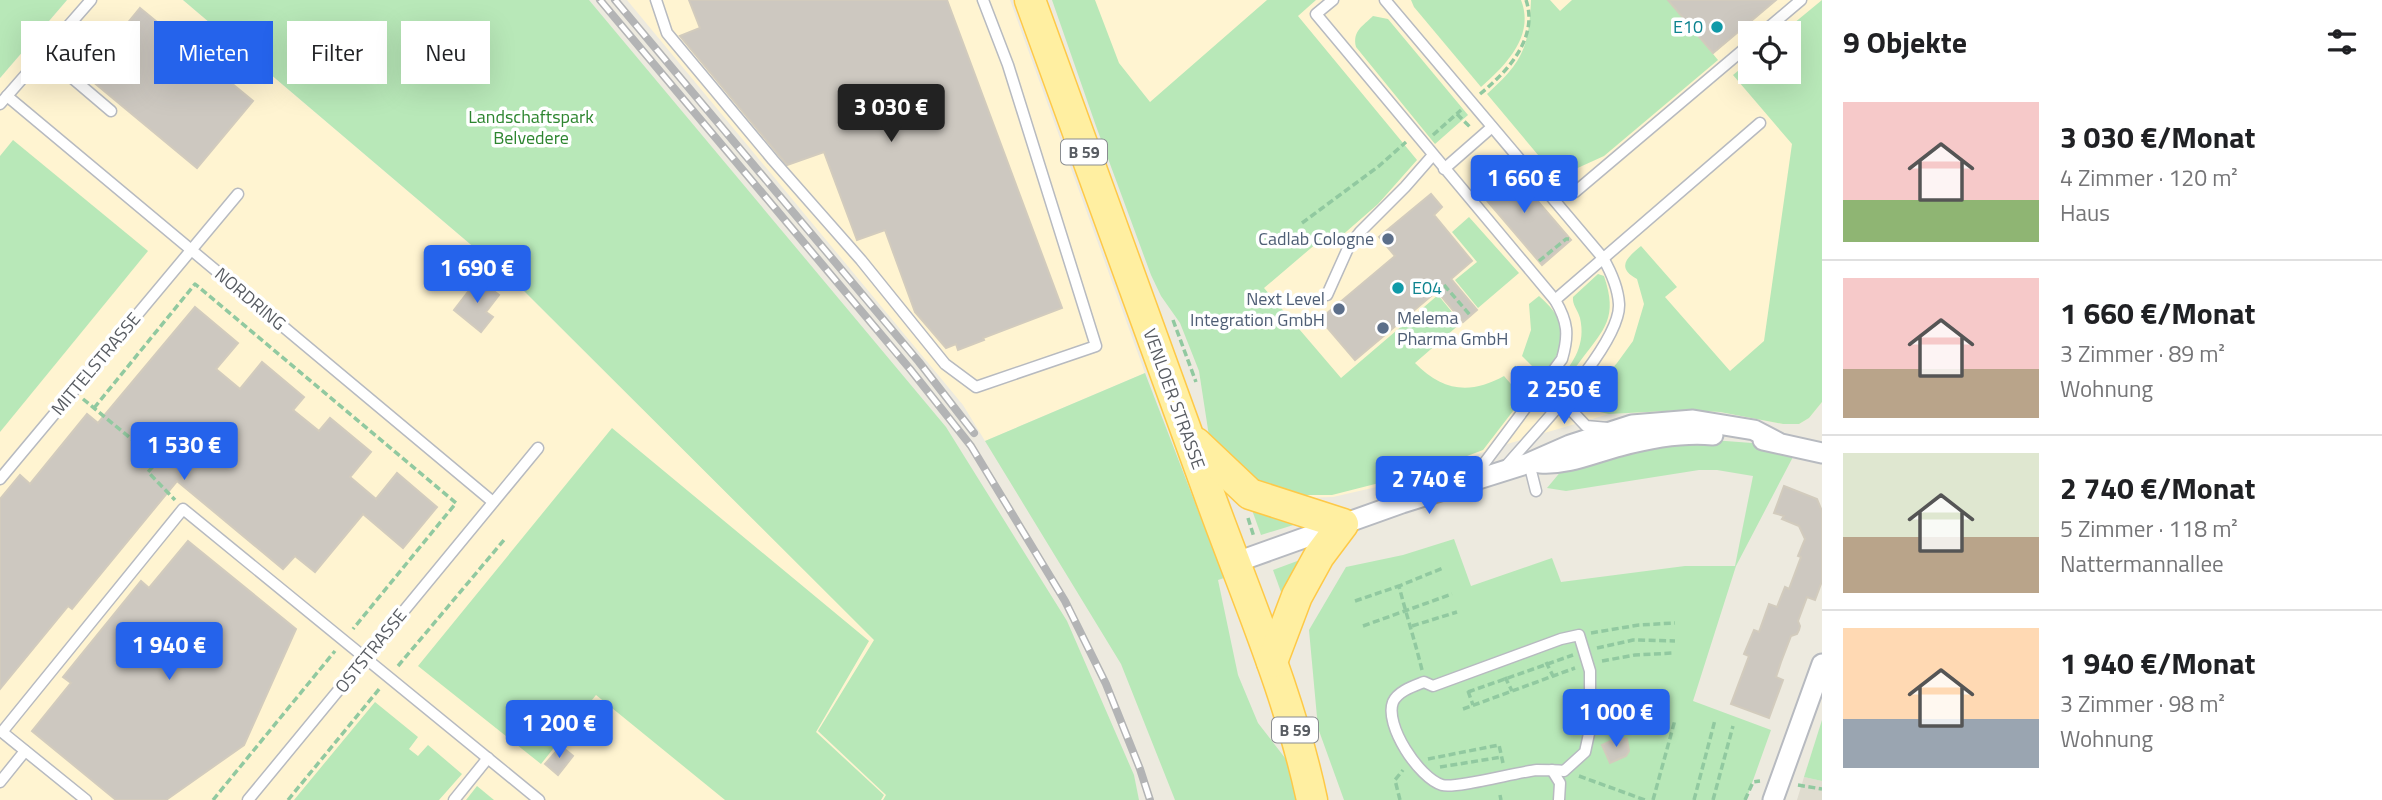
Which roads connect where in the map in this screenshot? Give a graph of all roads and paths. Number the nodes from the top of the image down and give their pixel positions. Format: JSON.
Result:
{"nodes":[{"id":1,"x":91,"y":0,"type":"edge"},
{"id":2,"x":656,"y":0,"type":"edge"},
{"id":3,"x":983,"y":0,"type":"edge"},
{"id":4,"x":1030,"y":0,"type":"edge"},
{"id":5,"x":1333,"y":0,"type":"edge"},
{"id":6,"x":1385,"y":0,"type":"edge"},
{"id":7,"x":1533,"y":0,"type":"edge"},
{"id":8,"x":1801,"y":0,"type":"edge"},
{"id":9,"x":1527,"y":2,"type":"edge"},
{"id":10,"x":73,"y":21,"type":"edge"},
{"id":11,"x":1776,"y":21,"type":"edge"},
{"id":12,"x":1738,"y":54,"type":"edge"},
{"id":13,"x":21,"y":80,"type":"edge"},
{"id":14,"x":79,"y":84,"type":"edge"},
{"id":15,"x":4,"y":100,"type":"edge"},
{"id":16,"x":1471,"y":102,"type":"junction"},
{"id":17,"x":111,"y":111,"type":"dead end"},
{"id":18,"x":1760,"y":123,"type":"dead end"},
{"id":19,"x":1492,"y":127,"type":"junction"},
{"id":20,"x":1415,"y":133,"type":"junction"},
{"id":21,"x":1423,"y":143,"type":"junction"},
{"id":22,"x":1433,"y":155,"type":"junction"},
{"id":23,"x":1444,"y":169,"type":"junction"},
{"id":24,"x":1576,"y":192,"type":"dead end"},
{"id":25,"x":238,"y":194,"type":"dead end"},
{"id":26,"x":1302,"y":223,"type":"dead end"},
{"id":27,"x":192,"y":250,"type":"junction"},
{"id":28,"x":1603,"y":258,"type":"junction"},
{"id":29,"x":1444,"y":285,"type":"dead end"},
{"id":30,"x":1327,"y":295,"type":"dead end"},
{"id":31,"x":1555,"y":300,"type":"junction"},
{"id":32,"x":1470,"y":315,"type":"dead end"},
{"id":33,"x":1514,"y":367,"type":"dead end"},
{"id":34,"x":1529,"y":382,"type":"dead end"},
{"id":35,"x":1574,"y":386,"type":"junction"},
{"id":36,"x":73,"y":391,"type":"junction"},
{"id":37,"x":94,"y":408,"type":"junction"},
{"id":38,"x":1615,"y":429,"type":"junction"},
{"id":39,"x":1188,"y":436,"type":"junction"},
{"id":40,"x":1777,"y":442,"type":"junction"},
{"id":41,"x":538,"y":448,"type":"dead end"},
{"id":42,"x":1820,"y":448,"type":"edge"},
{"id":43,"x":1528,"y":463,"type":"junction"},
{"id":44,"x":1502,"y":471,"type":"junction"},
{"id":45,"x":0,"y":479,"type":"edge"},
{"id":46,"x":1471,"y":481,"type":"junction"},
{"id":47,"x":1536,"y":491,"type":"dead end"},
{"id":48,"x":1250,"y":494,"type":"junction"},
{"id":49,"x":493,"y":502,"type":"junction"},
{"id":50,"x":183,"y":509,"type":"junction"},
{"id":51,"x":1343,"y":524,"type":"junction"},
{"id":52,"x":504,"y":540,"type":"dead end"},
{"id":53,"x":1247,"y":559,"type":"junction"},
{"id":54,"x":1443,"y":568,"type":"dead end"},
{"id":55,"x":1399,"y":586,"type":"junction"},
{"id":56,"x":1452,"y":594,"type":"dead end"},
{"id":57,"x":1355,"y":601,"type":"dead end"},
{"id":58,"x":1405,"y":611,"type":"junction"},
{"id":59,"x":1457,"y":612,"type":"dead end"},
{"id":60,"x":1675,"y":623,"type":"dead end"},
{"id":61,"x":1363,"y":626,"type":"dead end"},
{"id":62,"x":1412,"y":626,"type":"junction"},
{"id":63,"x":1579,"y":635,"type":"junction"},
{"id":64,"x":344,"y":639,"type":"junction"},
{"id":65,"x":1673,"y":653,"type":"dead end"},
{"id":66,"x":366,"y":657,"type":"junction"},
{"id":67,"x":1272,"y":662,"type":"junction"},
{"id":68,"x":1587,"y":663,"type":"junction"},
{"id":69,"x":1822,"y":664,"type":"edge"},
{"id":70,"x":389,"y":677,"type":"junction"},
{"id":71,"x":1424,"y":682,"type":"junction"},
{"id":72,"x":1463,"y":709,"type":"dead end"},
{"id":73,"x":1675,"y":720,"type":"dead end"},
{"id":74,"x":1715,"y":720,"type":"dead end"},
{"id":75,"x":1733,"y":726,"type":"dead end"},
{"id":76,"x":25,"y":751,"type":"junction"},
{"id":77,"x":1502,"y":757,"type":"junction"},
{"id":78,"x":488,"y":758,"type":"junction"},
{"id":79,"x":1418,"y":766,"type":"junction"},
{"id":80,"x":1552,"y":770,"type":"junction"},
{"id":81,"x":1564,"y":771,"type":"junction"},
{"id":82,"x":1506,"y":775,"type":"junction"},
{"id":83,"x":0,"y":782,"type":"edge"},
{"id":84,"x":1801,"y":786,"type":"dead end"},
{"id":85,"x":1822,"y":789,"type":"edge"},
{"id":86,"x":86,"y":800,"type":"edge"},
{"id":87,"x":213,"y":800,"type":"edge"},
{"id":88,"x":248,"y":800,"type":"edge"},
{"id":89,"x":288,"y":800,"type":"edge"},
{"id":90,"x":454,"y":800,"type":"edge"},
{"id":91,"x":539,"y":800,"type":"edge"},
{"id":92,"x":1312,"y":800,"type":"edge"},
{"id":93,"x":1400,"y":800,"type":"edge"},
{"id":94,"x":1559,"y":800,"type":"edge"},
{"id":95,"x":1645,"y":800,"type":"edge"},
{"id":96,"x":1653,"y":800,"type":"edge"},
{"id":97,"x":1694,"y":800,"type":"edge"},
{"id":98,"x":1713,"y":800,"type":"edge"},
{"id":99,"x":1773,"y":800,"type":"edge"}],
"edges":[{"from":1,"to":10,"type":"lane"},
{"from":2,"to":3,"type":"lane"},
{"from":4,"to":39,"type":"main road","name":"VENLOER STRASSE","number":"B 59"},
{"from":5,"to":20,"type":"lane"},
{"from":6,"to":16,"type":"lane"},
{"from":7,"to":9,"type":"path"},
{"from":8,"to":11,"type":"lane"},
{"from":9,"to":16,"type":"path"},
{"from":12,"to":24,"type":"lane"},
{"from":13,"to":15,"type":"lane"},
{"from":14,"to":17,"type":"lane"},
{"from":15,"to":27,"type":"lane","name":"NORDRING"},
{"from":16,"to":19,"type":"lane"},
{"from":16,"to":21,"type":"path"},
{"from":18,"to":28,"type":"lane"},
{"from":19,"to":23,"type":"lane"},
{"from":19,"to":28,"type":"lane"},
{"from":20,"to":21,"type":"lane"},
{"from":20,"to":26,"type":"path"},
{"from":21,"to":22,"type":"lane"},
{"from":22,"to":23,"type":"lane"},
{"from":22,"to":30,"type":"lane"},
{"from":23,"to":31,"type":"lane"},
{"from":25,"to":27,"type":"lane","name":"MITTELSTRASSE"},
{"from":27,"to":36,"type":"lane","name":"MITTELSTRASSE"},
{"from":27,"to":49,"type":"lane","name":"NORDRING"},
{"from":28,"to":31,"type":"lane"},
{"from":28,"to":35,"type":"lane"},
{"from":29,"to":32,"type":"path"},
{"from":31,"to":46,"type":"lane"},
{"from":33,"to":34,"type":"path"},
{"from":35,"to":38,"type":"lane"},
{"from":35,"to":44,"type":"lane"},
{"from":36,"to":37,"type":"path"},
{"from":36,"to":45,"type":"lane","name":"MITTELSTRASSE"},
{"from":37,"to":50,"type":"path"},
{"from":37,"to":64,"type":"path"},
{"from":38,"to":40,"type":"street"},
{"from":38,"to":43,"type":"street"},
{"from":39,"to":48,"type":"main road"},
{"from":39,"to":53,"type":"main road","name":"VENLOER STRASSE","number":"B 59"},
{"from":40,"to":42,"type":"street"},
{"from":40,"to":43,"type":"street"},
{"from":41,"to":49,"type":"lane","name":"OSTSTRASSE"},
{"from":43,"to":44,"type":"street"},
{"from":43,"to":47,"type":"lane"},
{"from":44,"to":46,"type":"street"},
{"from":46,"to":51,"type":"street"},
{"from":48,"to":51,"type":"main road"},
{"from":48,"to":53,"type":"path"},
{"from":49,"to":66,"type":"lane","name":"OSTSTRASSE"},
{"from":50,"to":64,"type":"lane"},
{"from":50,"to":76,"type":"lane"},
{"from":51,"to":53,"type":"street"},
{"from":51,"to":67,"type":"main road"},
{"from":52,"to":70,"type":"path"},
{"from":53,"to":67,"type":"main road","name":"VENLOER STRASSE","number":"B 59"},
{"from":54,"to":55,"type":"path"},
{"from":55,"to":57,"type":"path"},
{"from":55,"to":58,"type":"path"},
{"from":56,"to":58,"type":"path"},
{"from":58,"to":61,"type":"path"},
{"from":58,"to":62,"type":"path"},
{"from":59,"to":62,"type":"path"},
{"from":60,"to":63,"type":"path"},
{"from":62,"to":71,"type":"path"},
{"from":63,"to":68,"type":"lane"},
{"from":63,"to":71,"type":"lane"},
{"from":64,"to":66,"type":"lane"},
{"from":64,"to":87,"type":"path"},
{"from":65,"to":68,"type":"path"},
{"from":66,"to":70,"type":"lane"},
{"from":66,"to":88,"type":"lane","name":"OSTSTRASSE"},
{"from":67,"to":92,"type":"main road","name":"VENLOER STRASSE","number":"B 59"},
{"from":68,"to":72,"type":"path"},
{"from":68,"to":81,"type":"lane"},
{"from":69,"to":99,"type":"street"},
{"from":70,"to":78,"type":"lane"},
{"from":70,"to":89,"type":"path"},
{"from":71,"to":79,"type":"lane"},
{"from":73,"to":96,"type":"path"},
{"from":74,"to":97,"type":"path"},
{"from":75,"to":98,"type":"path"},
{"from":76,"to":83,"type":"lane"},
{"from":76,"to":86,"type":"lane"},
{"from":77,"to":79,"type":"path"},
{"from":77,"to":79,"type":"path"},
{"from":77,"to":82,"type":"path"},
{"from":78,"to":90,"type":"lane"},
{"from":78,"to":91,"type":"lane"},
{"from":79,"to":82,"type":"lane"},
{"from":79,"to":93,"type":"path"},
{"from":80,"to":81,"type":"lane"},
{"from":80,"to":82,"type":"lane"},
{"from":80,"to":94,"type":"lane"},
{"from":81,"to":95,"type":"path"},
{"from":84,"to":85,"type":"path"}]}
